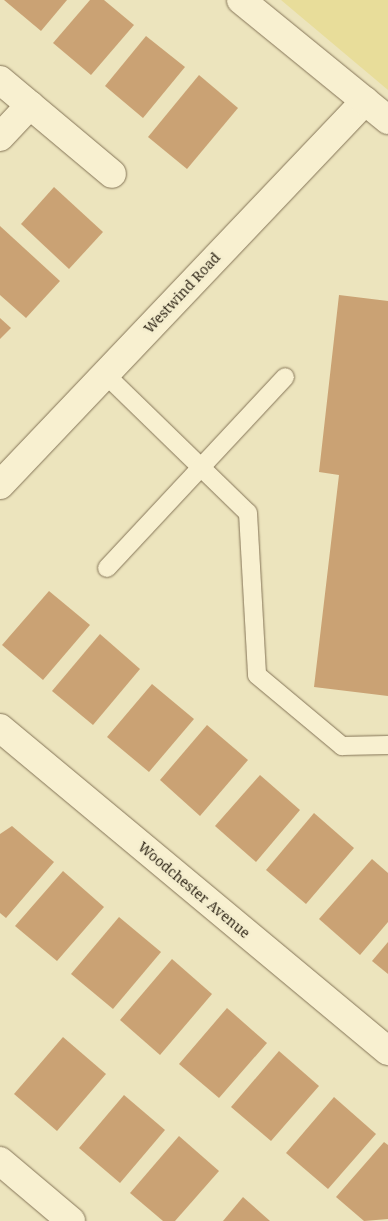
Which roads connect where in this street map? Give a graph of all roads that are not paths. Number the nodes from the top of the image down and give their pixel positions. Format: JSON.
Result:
{"nodes":[{"id":1,"x":241,"y":0,"type":"edge"},
{"id":2,"x":0,"y":80,"type":"edge"},
{"id":3,"x":364,"y":100,"type":"junction"},
{"id":4,"x":30,"y":105,"type":"junction"},
{"id":5,"x":388,"y":120,"type":"edge"},
{"id":6,"x":0,"y":138,"type":"edge"},
{"id":7,"x":112,"y":174,"type":"dead end"},
{"id":8,"x":105,"y":374,"type":"junction"},
{"id":9,"x":285,"y":377,"type":"dead end"},
{"id":10,"x":200,"y":466,"type":"junction"},
{"id":11,"x":0,"y":485,"type":"edge"},
{"id":12,"x":107,"y":568,"type":"dead end"},
{"id":13,"x":0,"y":728,"type":"edge"},
{"id":14,"x":388,"y":745,"type":"edge"},
{"id":15,"x":388,"y":1051,"type":"edge"},
{"id":16,"x":0,"y":1162,"type":"edge"},
{"id":17,"x":71,"y":1221,"type":"edge"}],
"edges":[{"from":1,"to":3,"type":"street"},
{"from":2,"to":4,"type":"street"},
{"from":3,"to":5,"type":"street"},
{"from":3,"to":8,"type":"street","name":"Westwind Road"},
{"from":4,"to":6,"type":"street"},
{"from":4,"to":7,"type":"street"},
{"from":8,"to":10,"type":"lane"},
{"from":8,"to":11,"type":"street","name":"Westwind Road"},
{"from":9,"to":10,"type":"lane"},
{"from":10,"to":12,"type":"lane"},
{"from":10,"to":14,"type":"lane"},
{"from":13,"to":15,"type":"street","name":"Woodchester Avenue"},
{"from":16,"to":17,"type":"street"}]}
